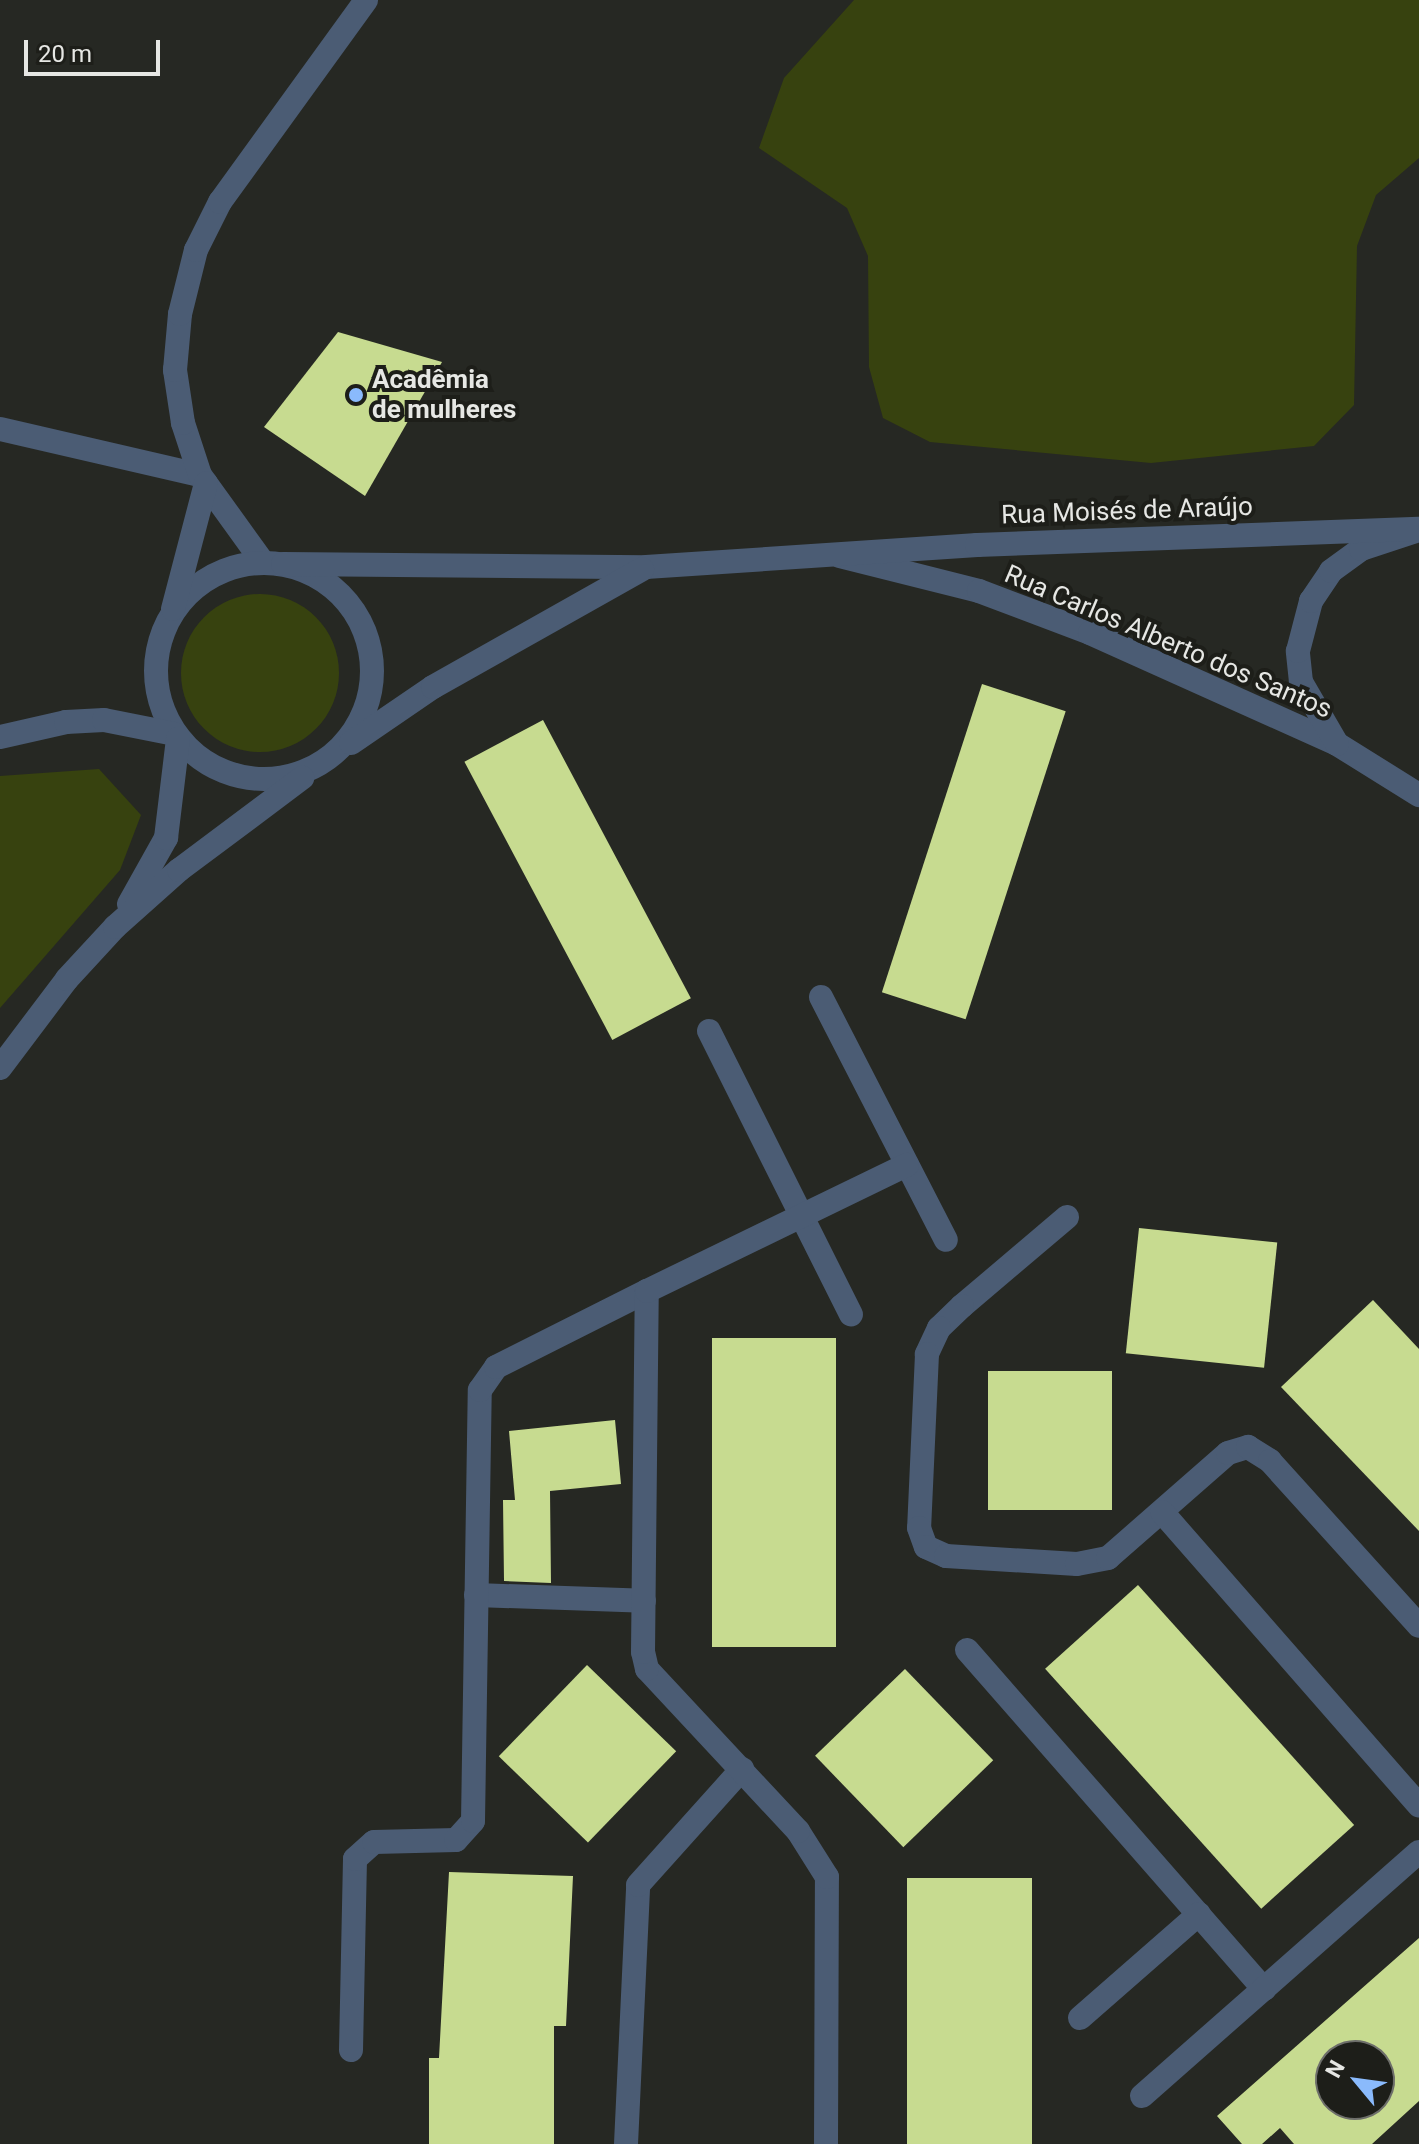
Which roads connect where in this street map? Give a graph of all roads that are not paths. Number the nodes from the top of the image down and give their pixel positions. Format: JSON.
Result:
{"nodes":[{"id":1,"x":366,"y":0,"type":"edge"},
{"id":2,"x":0,"y":429,"type":"edge"},
{"id":3,"x":203,"y":479,"type":"junction"},
{"id":4,"x":1419,"y":529,"type":"edge"},
{"id":5,"x":837,"y":555,"type":"junction"},
{"id":6,"x":272,"y":563,"type":"junction"},
{"id":7,"x":646,"y":567,"type":"junction"},
{"id":8,"x":172,"y":613,"type":"junction"},
{"id":9,"x":0,"y":737,"type":"edge"},
{"id":10,"x":176,"y":737,"type":"junction"},
{"id":11,"x":1337,"y":744,"type":"junction"},
{"id":12,"x":328,"y":759,"type":"junction"},
{"id":13,"x":1419,"y":795,"type":"edge"},
{"id":14,"x":115,"y":927,"type":"junction"},
{"id":15,"x":821,"y":997,"type":"dead end"},
{"id":16,"x":709,"y":1031,"type":"dead end"},
{"id":17,"x":0,"y":1068,"type":"edge"},
{"id":18,"x":907,"y":1165,"type":"junction"},
{"id":19,"x":802,"y":1216,"type":"junction"},
{"id":20,"x":1067,"y":1217,"type":"dead end"},
{"id":21,"x":946,"y":1240,"type":"dead end"},
{"id":22,"x":647,"y":1291,"type":"junction"},
{"id":23,"x":851,"y":1314,"type":"dead end"},
{"id":24,"x":1162,"y":1512,"type":"junction"},
{"id":25,"x":476,"y":1595,"type":"junction"},
{"id":26,"x":644,"y":1601,"type":"junction"},
{"id":27,"x":1419,"y":1626,"type":"edge"},
{"id":28,"x":967,"y":1650,"type":"dead end"},
{"id":29,"x":742,"y":1769,"type":"junction"},
{"id":30,"x":1419,"y":1806,"type":"edge"},
{"id":31,"x":1419,"y":1852,"type":"edge"},
{"id":32,"x":1199,"y":1914,"type":"junction"},
{"id":33,"x":1264,"y":1989,"type":"junction"},
{"id":34,"x":1080,"y":2018,"type":"dead end"},
{"id":35,"x":351,"y":2050,"type":"dead end"},
{"id":36,"x":1142,"y":2096,"type":"dead end"},
{"id":37,"x":626,"y":2144,"type":"edge"},
{"id":38,"x":826,"y":2144,"type":"edge"}],
"edges":[{"from":1,"to":3,"type":"street"},
{"from":2,"to":3,"type":"street"},
{"from":3,"to":6,"type":"street"},
{"from":3,"to":8,"type":"street"},
{"from":4,"to":5,"type":"street","name":"Rua Moisés de Araújo"},
{"from":4,"to":11,"type":"street"},
{"from":5,"to":7,"type":"street","name":"Rua Carlos Alberto dos Santos"},
{"from":5,"to":11,"type":"street","name":"Rua Carlos Alberto dos Santos"},
{"from":6,"to":7,"type":"street","name":"Rua Carlos Alberto dos Santos"},
{"from":6,"to":8,"type":"street"},
{"from":6,"to":12,"type":"street"},
{"from":7,"to":12,"type":"street","name":"Rua Carlos Alberto dos Santos"},
{"from":8,"to":10,"type":"street"},
{"from":9,"to":10,"type":"street"},
{"from":10,"to":12,"type":"street"},
{"from":10,"to":14,"type":"street","name":"Rua Carlos Alberto dos Santos"},
{"from":11,"to":13,"type":"street","name":"Rua Carlos Alberto dos Santos"},
{"from":12,"to":14,"type":"street","name":"Rua Carlos Alberto dos Santos"},
{"from":14,"to":17,"type":"street","name":"Rua Carlos Alberto dos Santos"},
{"from":15,"to":18,"type":"street"},
{"from":16,"to":19,"type":"street"},
{"from":18,"to":19,"type":"street"},
{"from":18,"to":21,"type":"street"},
{"from":19,"to":22,"type":"street"},
{"from":19,"to":23,"type":"street"},
{"from":20,"to":24,"type":"street"},
{"from":22,"to":25,"type":"street"},
{"from":22,"to":26,"type":"street"},
{"from":24,"to":27,"type":"street"},
{"from":24,"to":30,"type":"street"},
{"from":25,"to":26,"type":"street"},
{"from":25,"to":35,"type":"street"},
{"from":26,"to":29,"type":"street"},
{"from":28,"to":32,"type":"street"},
{"from":29,"to":37,"type":"street"},
{"from":29,"to":38,"type":"street"},
{"from":31,"to":33,"type":"street"},
{"from":32,"to":33,"type":"street"},
{"from":32,"to":34,"type":"street"},
{"from":33,"to":36,"type":"street"}]}
